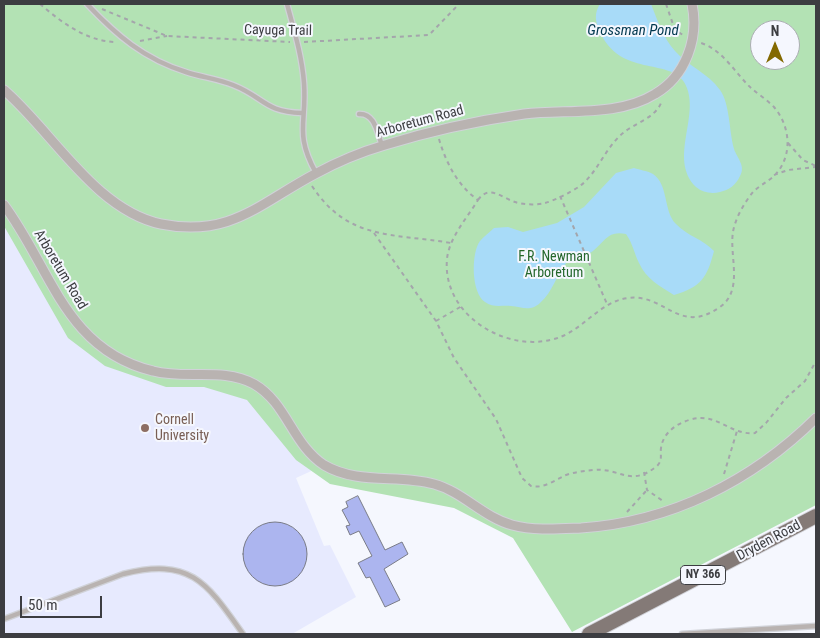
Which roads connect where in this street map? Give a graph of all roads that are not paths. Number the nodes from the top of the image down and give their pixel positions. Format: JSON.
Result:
{"nodes":[{"id":1,"x":86,"y":4,"type":"edge"},
{"id":2,"x":287,"y":4,"type":"edge"},
{"id":3,"x":692,"y":4,"type":"edge"},
{"id":4,"x":4,"y":90,"type":"edge"},
{"id":5,"x":302,"y":113,"type":"junction"},
{"id":6,"x":359,"y":114,"type":"dead end"},
{"id":7,"x":382,"y":145,"type":"junction"},
{"id":8,"x":316,"y":173,"type":"junction"},
{"id":9,"x":4,"y":205,"type":"edge"},
{"id":10,"x":816,"y":418,"type":"edge"},
{"id":11,"x":816,"y":516,"type":"edge"},
{"id":12,"x":4,"y":619,"type":"edge"},
{"id":13,"x":816,"y":626,"type":"edge"},
{"id":14,"x":243,"y":634,"type":"edge"},
{"id":15,"x":589,"y":634,"type":"edge"},
{"id":16,"x":682,"y":634,"type":"edge"}],
"edges":[{"from":1,"to":5,"type":"lane"},
{"from":2,"to":5,"type":"lane"},
{"from":3,"to":7,"type":"street","name":"Arboretum Road"},
{"from":4,"to":8,"type":"street","name":"Arboretum Road"},
{"from":5,"to":8,"type":"lane"},
{"from":6,"to":7,"type":"lane"},
{"from":7,"to":8,"type":"street","name":"Arboretum Road"},
{"from":9,"to":10,"type":"street","name":"Arboretum Road"},
{"from":11,"to":15,"type":"main road","name":"Dryden Road","number":"NY 366"},
{"from":12,"to":14,"type":"lane"},
{"from":13,"to":16,"type":"lane"}]}
